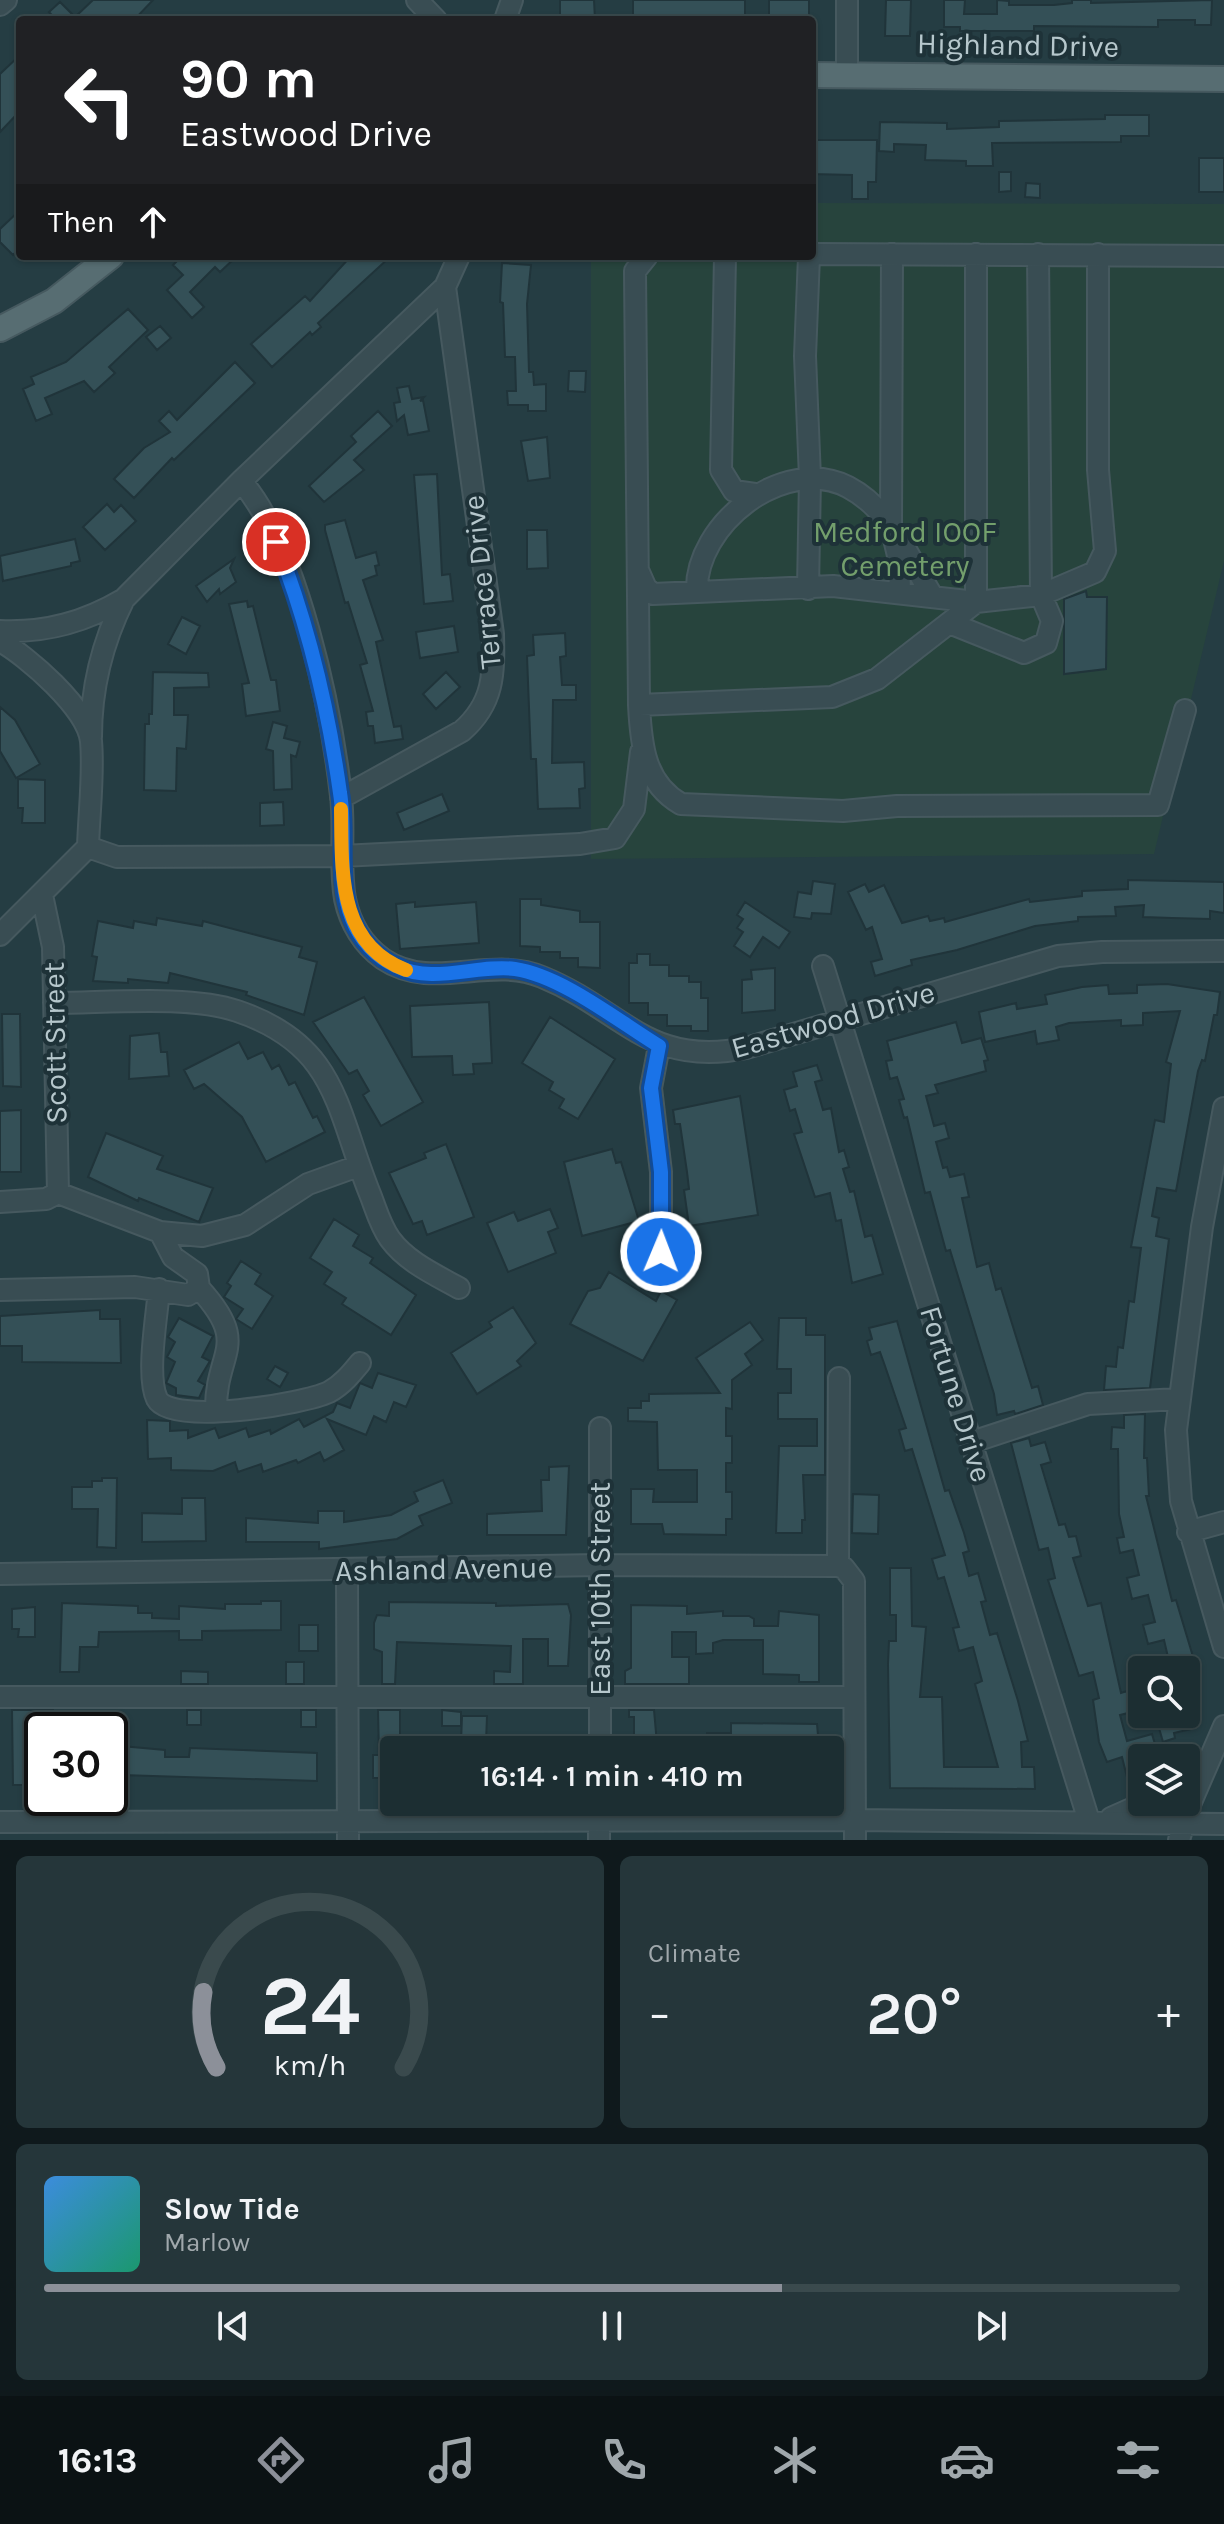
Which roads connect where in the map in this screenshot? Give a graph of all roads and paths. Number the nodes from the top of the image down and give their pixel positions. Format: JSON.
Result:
{"nodes":[{"id":1,"x":6,"y":0,"type":"edge"},
{"id":2,"x":417,"y":0,"type":"edge"},
{"id":3,"x":847,"y":0,"type":"edge"},
{"id":4,"x":0,"y":5,"type":"edge"},
{"id":5,"x":432,"y":16,"type":"edge"},
{"id":6,"x":816,"y":75,"type":"edge"},
{"id":7,"x":847,"y":75,"type":"junction"},
{"id":8,"x":1224,"y":79,"type":"edge"},
{"id":9,"x":892,"y":254,"type":"junction"},
{"id":10,"x":976,"y":254,"type":"junction"},
{"id":11,"x":1038,"y":254,"type":"junction"},
{"id":12,"x":1098,"y":254,"type":"junction"},
{"id":13,"x":816,"y":255,"type":"edge"},
{"id":14,"x":1224,"y":256,"type":"edge"},
{"id":15,"x":106,"y":260,"type":"edge"},
{"id":16,"x":457,"y":260,"type":"edge"},
{"id":17,"x":644,"y":260,"type":"edge"},
{"id":18,"x":725,"y":260,"type":"edge"},
{"id":19,"x":810,"y":260,"type":"edge"},
{"id":20,"x":445,"y":287,"type":"junction"},
{"id":21,"x":0,"y":329,"type":"edge"},
{"id":22,"x":721,"y":470,"type":"junction"},
{"id":23,"x":810,"y":478,"type":"junction"},
{"id":24,"x":241,"y":481,"type":"junction"},
{"id":25,"x":755,"y":494,"type":"junction"},
{"id":26,"x":891,"y":526,"type":"junction"},
{"id":27,"x":718,"y":529,"type":"junction"},
{"id":28,"x":638,"y":570,"type":"junction"},
{"id":29,"x":808,"y":589,"type":"junction"},
{"id":30,"x":697,"y":592,"type":"junction"},
{"id":31,"x":900,"y":593,"type":"junction"},
{"id":32,"x":1041,"y":595,"type":"junction"},
{"id":33,"x":933,"y":597,"type":"junction"},
{"id":34,"x":124,"y":599,"type":"junction"},
{"id":35,"x":976,"y":602,"type":"junction"},
{"id":36,"x":952,"y":624,"type":"junction"},
{"id":37,"x":0,"y":631,"type":"edge"},
{"id":38,"x":0,"y":641,"type":"edge"},
{"id":39,"x":639,"y":705,"type":"junction"},
{"id":40,"x":1185,"y":710,"type":"dead end"},
{"id":41,"x":91,"y":737,"type":"junction"},
{"id":42,"x":641,"y":752,"type":"junction"},
{"id":43,"x":341,"y":798,"type":"junction"},
{"id":44,"x":88,"y":847,"type":"junction"},
{"id":45,"x":342,"y":856,"type":"junction"},
{"id":46,"x":42,"y":895,"type":"junction"},
{"id":47,"x":0,"y":935,"type":"edge"},
{"id":48,"x":1224,"y":951,"type":"edge"},
{"id":49,"x":823,"y":966,"type":"dead end"},
{"id":50,"x":54,"y":1003,"type":"junction"},
{"id":51,"x":840,"y":1021,"type":"junction"},
{"id":52,"x":659,"y":1046,"type":"junction"},
{"id":53,"x":1224,"y":1108,"type":"edge"},
{"id":54,"x":358,"y":1166,"type":"junction"},
{"id":55,"x":58,"y":1193,"type":"junction"},
{"id":56,"x":0,"y":1202,"type":"edge"},
{"id":57,"x":160,"y":1232,"type":"junction"},
{"id":58,"x":661,"y":1252,"type":"dead end"},
{"id":59,"x":199,"y":1288,"type":"junction"},
{"id":60,"x":459,"y":1288,"type":"dead end"},
{"id":61,"x":159,"y":1289,"type":"junction"},
{"id":62,"x":0,"y":1290,"type":"edge"},
{"id":63,"x":360,"y":1363,"type":"dead end"},
{"id":64,"x":839,"y":1378,"type":"dead end"},
{"id":65,"x":1178,"y":1399,"type":"junction"},
{"id":66,"x":216,"y":1411,"type":"junction"},
{"id":67,"x":600,"y":1428,"type":"dead end"},
{"id":68,"x":972,"y":1442,"type":"junction"},
{"id":69,"x":1224,"y":1522,"type":"edge"},
{"id":70,"x":1188,"y":1532,"type":"junction"},
{"id":71,"x":600,"y":1565,"type":"junction"},
{"id":72,"x":838,"y":1566,"type":"junction"},
{"id":73,"x":347,"y":1571,"type":"junction"},
{"id":74,"x":0,"y":1574,"type":"edge"},
{"id":75,"x":1224,"y":1647,"type":"edge"},
{"id":76,"x":0,"y":1697,"type":"edge"},
{"id":77,"x":348,"y":1697,"type":"junction"},
{"id":78,"x":600,"y":1697,"type":"junction"},
{"id":79,"x":854,"y":1697,"type":"junction"},
{"id":80,"x":1222,"y":1731,"type":"edge"},
{"id":81,"x":600,"y":1736,"type":"edge"},
{"id":82,"x":1200,"y":1758,"type":"edge"},
{"id":83,"x":1128,"y":1809,"type":"edge"},
{"id":84,"x":599,"y":1821,"type":"edge"},
{"id":85,"x":1097,"y":1821,"type":"junction"},
{"id":86,"x":0,"y":1822,"type":"edge"},
{"id":87,"x":1224,"y":1824,"type":"edge"},
{"id":88,"x":348,"y":1830,"type":"edge"},
{"id":89,"x":855,"y":1830,"type":"edge"},
{"id":90,"x":1181,"y":1831,"type":"edge"}],
"edges":[{"from":1,"to":4,"type":"street"},
{"from":2,"to":5,"type":"street"},
{"from":3,"to":7,"type":"street"},
{"from":6,"to":7,"type":"main road","name":"Highland Drive"},
{"from":7,"to":8,"type":"main road","name":"Highland Drive"},
{"from":9,"to":10,"type":"street"},
{"from":9,"to":13,"type":"street"},
{"from":9,"to":26,"type":"street"},
{"from":10,"to":11,"type":"street"},
{"from":10,"to":35,"type":"street"},
{"from":11,"to":12,"type":"street"},
{"from":11,"to":32,"type":"street"},
{"from":12,"to":14,"type":"street"},
{"from":12,"to":32,"type":"street"},
{"from":15,"to":21,"type":"main road"},
{"from":16,"to":20,"type":"street"},
{"from":17,"to":28,"type":"street"},
{"from":18,"to":22,"type":"street"},
{"from":19,"to":23,"type":"street"},
{"from":20,"to":24,"type":"street"},
{"from":20,"to":43,"type":"street","name":"Terrace Drive"},
{"from":22,"to":25,"type":"street"},
{"from":22,"to":27,"type":"street"},
{"from":23,"to":25,"type":"street"},
{"from":23,"to":26,"type":"street"},
{"from":23,"to":29,"type":"street"},
{"from":24,"to":34,"type":"street"},
{"from":24,"to":43,"type":"street","name":"Eastwood Drive"},
{"from":25,"to":27,"type":"street"},
{"from":26,"to":31,"type":"street"},
{"from":26,"to":33,"type":"street"},
{"from":27,"to":30,"type":"street"},
{"from":28,"to":30,"type":"street"},
{"from":28,"to":39,"type":"street"},
{"from":29,"to":30,"type":"street"},
{"from":29,"to":31,"type":"street"},
{"from":31,"to":33,"type":"street"},
{"from":32,"to":35,"type":"street"},
{"from":32,"to":36,"type":"street"},
{"from":33,"to":35,"type":"street"},
{"from":34,"to":37,"type":"street"},
{"from":34,"to":41,"type":"street"},
{"from":35,"to":36,"type":"street"},
{"from":36,"to":39,"type":"street"},
{"from":38,"to":41,"type":"street"},
{"from":39,"to":42,"type":"street"},
{"from":40,"to":42,"type":"street"},
{"from":41,"to":44,"type":"street"},
{"from":42,"to":45,"type":"street"},
{"from":43,"to":45,"type":"street","name":"Eastwood Drive"},
{"from":44,"to":45,"type":"street"},
{"from":44,"to":46,"type":"street"},
{"from":45,"to":52,"type":"street","name":"Eastwood Drive"},
{"from":46,"to":47,"type":"street"},
{"from":46,"to":50,"type":"street","name":"Scott Street"},
{"from":48,"to":51,"type":"street","name":"Eastwood Drive"},
{"from":49,"to":51,"type":"street","name":"Fortune Drive"},
{"from":50,"to":54,"type":"street"},
{"from":50,"to":55,"type":"street","name":"Scott Street"},
{"from":51,"to":52,"type":"street","name":"Eastwood Drive"},
{"from":51,"to":68,"type":"street","name":"Fortune Drive"},
{"from":52,"to":58,"type":"street"},
{"from":53,"to":65,"type":"street"},
{"from":54,"to":57,"type":"street"},
{"from":54,"to":60,"type":"street"},
{"from":55,"to":56,"type":"street"},
{"from":55,"to":57,"type":"street"},
{"from":57,"to":59,"type":"street"},
{"from":59,"to":61,"type":"street"},
{"from":59,"to":66,"type":"street"},
{"from":61,"to":62,"type":"street"},
{"from":61,"to":66,"type":"street"},
{"from":63,"to":66,"type":"street"},
{"from":64,"to":72,"type":"street"},
{"from":65,"to":68,"type":"street"},
{"from":65,"to":70,"type":"street"},
{"from":67,"to":71,"type":"street","name":"East 10th Street"},
{"from":68,"to":85,"type":"street","name":"Fortune Drive"},
{"from":69,"to":70,"type":"street"},
{"from":70,"to":75,"type":"street"},
{"from":71,"to":72,"type":"street","name":"Ashland Avenue"},
{"from":71,"to":73,"type":"street","name":"Ashland Avenue"},
{"from":71,"to":78,"type":"street","name":"East 10th Street"},
{"from":72,"to":79,"type":"street"},
{"from":73,"to":74,"type":"street","name":"Ashland Avenue"},
{"from":73,"to":77,"type":"street"},
{"from":76,"to":77,"type":"street"},
{"from":77,"to":78,"type":"street"},
{"from":77,"to":88,"type":"street"},
{"from":78,"to":79,"type":"street"},
{"from":78,"to":81,"type":"street","name":"East 10th Street"},
{"from":79,"to":89,"type":"street"},
{"from":80,"to":82,"type":"street"},
{"from":80,"to":90,"type":"street"},
{"from":83,"to":85,"type":"street"},
{"from":84,"to":88,"type":"street"},
{"from":84,"to":89,"type":"street"},
{"from":85,"to":89,"type":"street"},
{"from":85,"to":90,"type":"street"},
{"from":86,"to":88,"type":"street"},
{"from":87,"to":90,"type":"street"}]}
